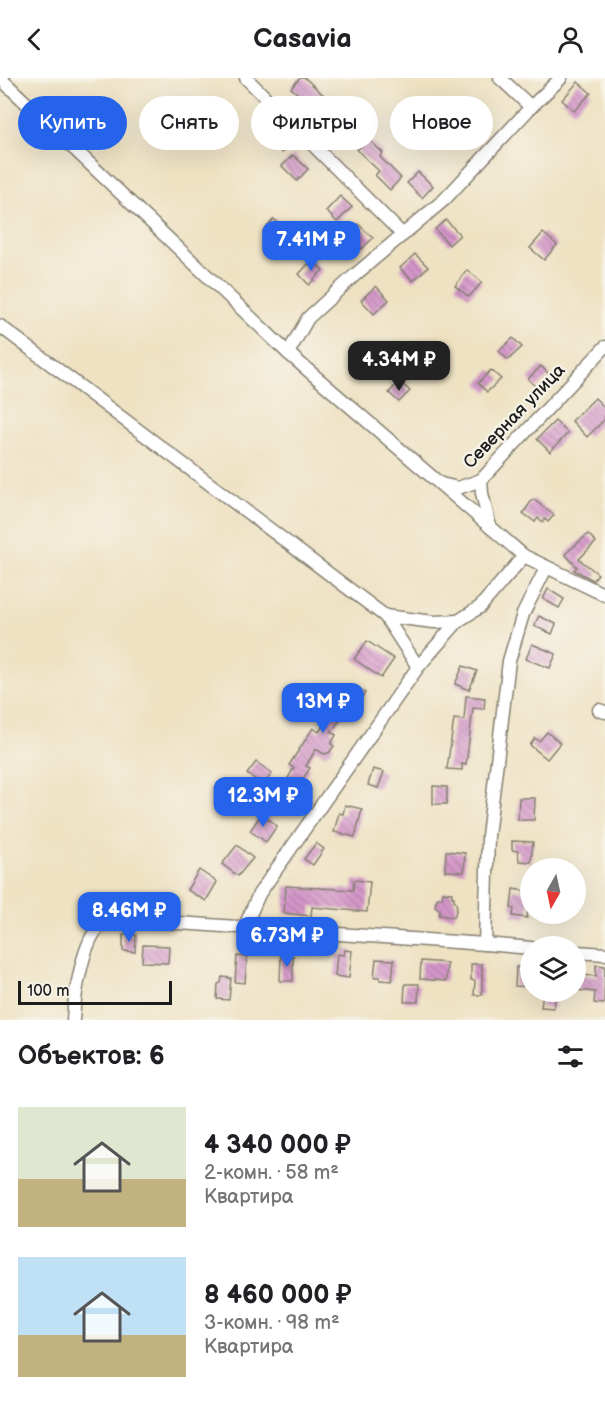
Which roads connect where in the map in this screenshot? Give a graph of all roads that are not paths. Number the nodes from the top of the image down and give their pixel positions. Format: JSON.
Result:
{"nodes":[{"id":1,"x":0,"y":78,"type":"edge"},
{"id":2,"x":246,"y":78,"type":"edge"},
{"id":3,"x":500,"y":78,"type":"edge"},
{"id":4,"x":561,"y":78,"type":"edge"},
{"id":5,"x":531,"y":107,"type":"junction"},
{"id":6,"x":403,"y":235,"type":"junction"},
{"id":7,"x":0,"y":326,"type":"edge"},
{"id":8,"x":605,"y":347,"type":"edge"},
{"id":9,"x":288,"y":353,"type":"junction"},
{"id":10,"x":482,"y":480,"type":"junction"},
{"id":11,"x":440,"y":484,"type":"junction"},
{"id":12,"x":490,"y":527,"type":"junction"},
{"id":13,"x":524,"y":556,"type":"junction"},
{"id":14,"x":546,"y":568,"type":"junction"},
{"id":15,"x":605,"y":595,"type":"edge"},
{"id":16,"x":385,"y":616,"type":"junction"},
{"id":17,"x":458,"y":621,"type":"junction"},
{"id":18,"x":418,"y":667,"type":"junction"},
{"id":19,"x":245,"y":927,"type":"junction"},
{"id":20,"x":485,"y":944,"type":"junction"},
{"id":21,"x":520,"y":947,"type":"edge"},
{"id":22,"x":586,"y":953,"type":"edge"},
{"id":23,"x":605,"y":954,"type":"edge"},
{"id":24,"x":73,"y":1020,"type":"edge"}],
"edges":[{"from":1,"to":9,"type":"street"},
{"from":2,"to":6,"type":"street"},
{"from":3,"to":5,"type":"street"},
{"from":4,"to":5,"type":"street"},
{"from":5,"to":6,"type":"street"},
{"from":6,"to":9,"type":"street"},
{"from":7,"to":16,"type":"street"},
{"from":8,"to":10,"type":"street","name":"Северная улица"},
{"from":9,"to":11,"type":"street"},
{"from":10,"to":11,"type":"street","name":"Северная улица"},
{"from":10,"to":12,"type":"street"},
{"from":11,"to":12,"type":"street"},
{"from":12,"to":13,"type":"street"},
{"from":13,"to":14,"type":"street"},
{"from":13,"to":17,"type":"street"},
{"from":14,"to":15,"type":"street"},
{"from":14,"to":20,"type":"street"},
{"from":16,"to":17,"type":"street"},
{"from":16,"to":18,"type":"street"},
{"from":17,"to":18,"type":"street"},
{"from":18,"to":19,"type":"street"},
{"from":19,"to":20,"type":"street"},
{"from":19,"to":24,"type":"street"},
{"from":20,"to":21,"type":"street"},
{"from":22,"to":23,"type":"street"}]}
